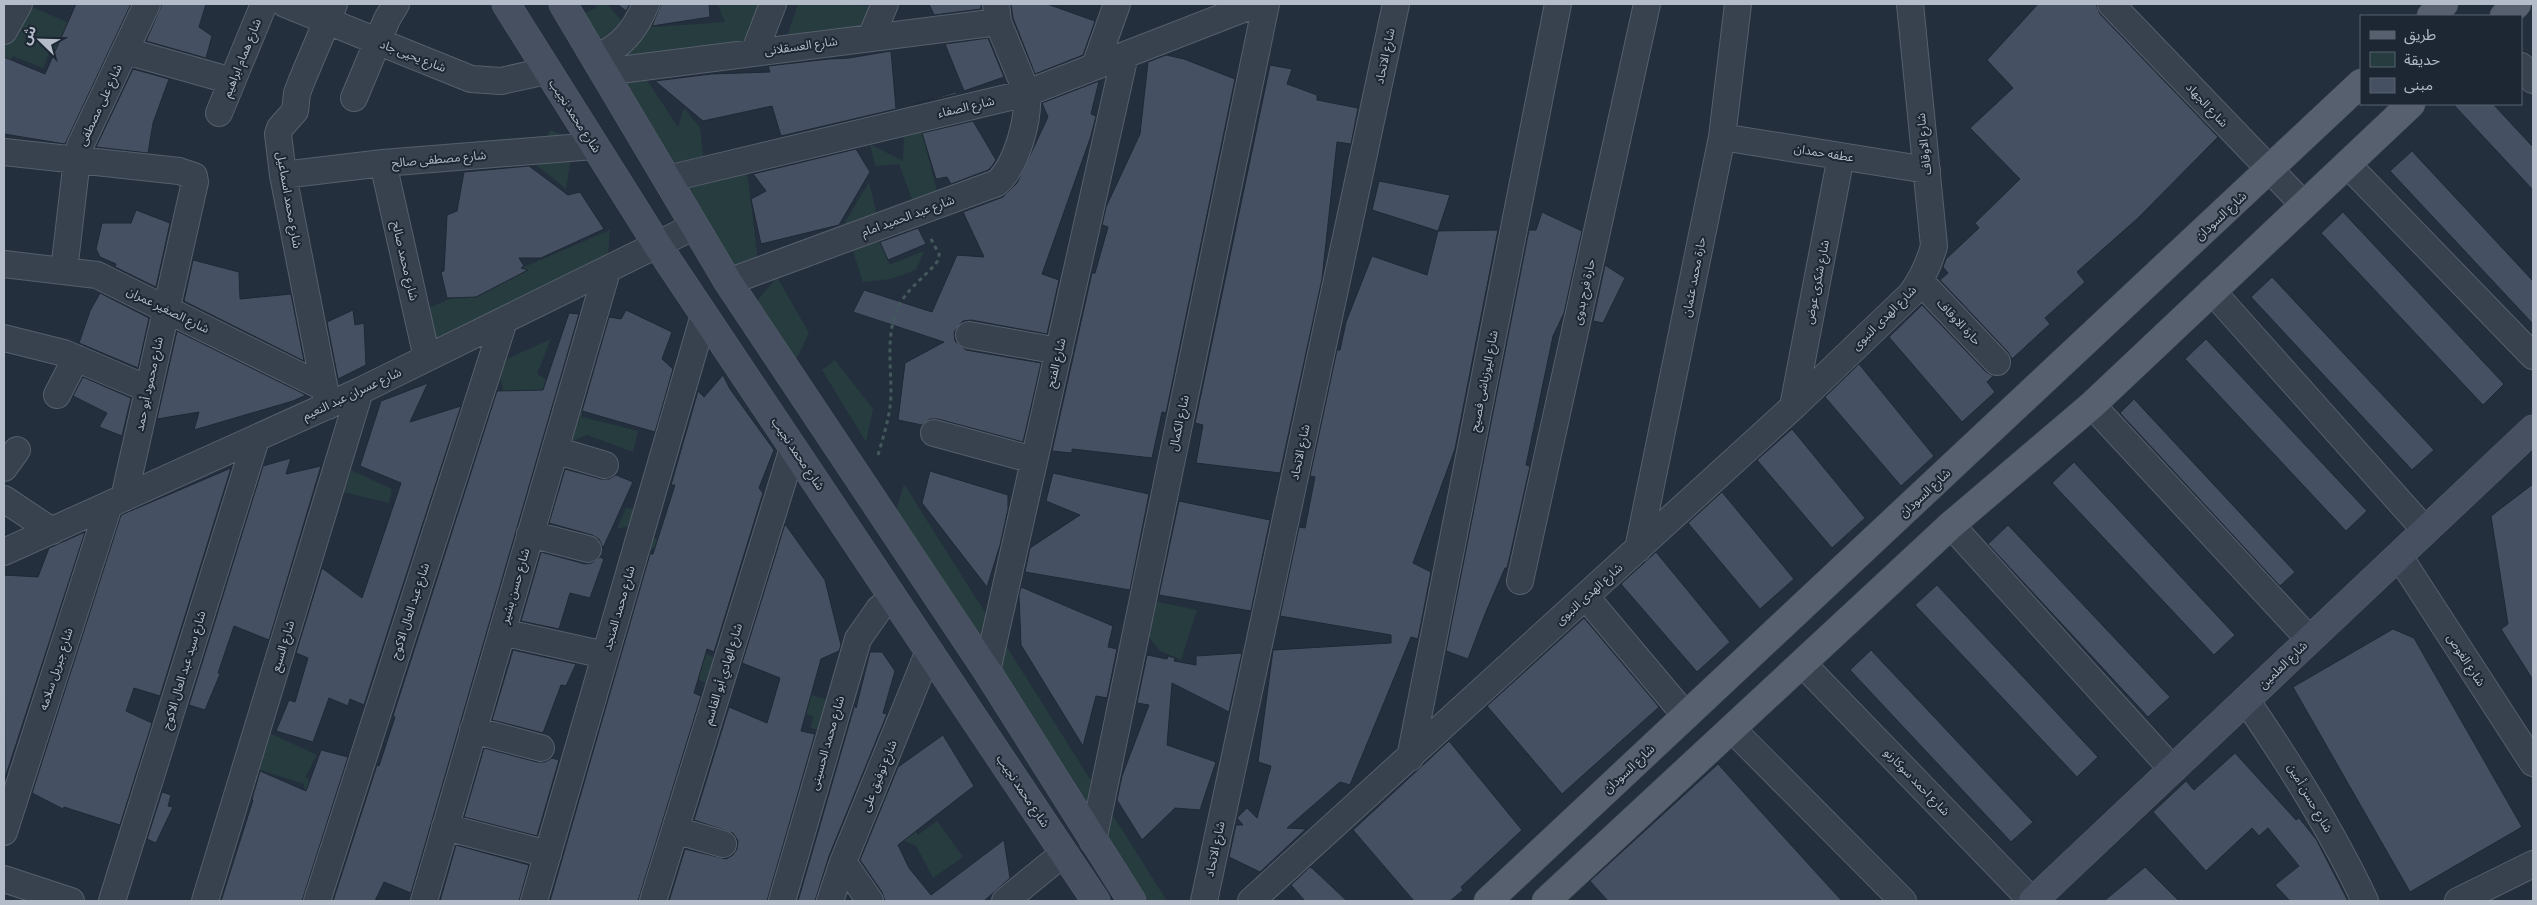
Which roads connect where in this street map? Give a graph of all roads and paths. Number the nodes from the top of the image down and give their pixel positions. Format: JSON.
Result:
{"nodes":[{"id":1,"x":147,"y":4,"type":"edge"},
{"id":2,"x":264,"y":4,"type":"edge"},
{"id":3,"x":285,"y":4,"type":"edge"},
{"id":4,"x":396,"y":4,"type":"edge"},
{"id":5,"x":506,"y":4,"type":"edge"},
{"id":6,"x":563,"y":4,"type":"edge"},
{"id":7,"x":646,"y":4,"type":"edge"},
{"id":8,"x":773,"y":4,"type":"edge"},
{"id":9,"x":885,"y":4,"type":"edge"},
{"id":10,"x":1118,"y":4,"type":"edge"},
{"id":11,"x":1256,"y":4,"type":"edge"},
{"id":12,"x":1266,"y":4,"type":"edge"},
{"id":13,"x":1396,"y":4,"type":"edge"},
{"id":14,"x":1558,"y":4,"type":"edge"},
{"id":15,"x":1647,"y":4,"type":"edge"},
{"id":16,"x":1738,"y":4,"type":"edge"},
{"id":17,"x":1910,"y":4,"type":"edge"},
{"id":18,"x":2111,"y":4,"type":"edge"},
{"id":19,"x":2444,"y":4,"type":"edge"},
{"id":20,"x":2517,"y":4,"type":"edge"},
{"id":21,"x":331,"y":13,"type":"edge"},
{"id":22,"x":997,"y":13,"type":"edge"},
{"id":23,"x":2432,"y":15,"type":"edge"},
{"id":24,"x":2505,"y":15,"type":"edge"},
{"id":25,"x":871,"y":37,"type":"junction"},
{"id":26,"x":377,"y":42,"type":"junction"},
{"id":27,"x":126,"y":51,"type":"junction"},
{"id":28,"x":754,"y":53,"type":"junction"},
{"id":29,"x":1125,"y":55,"type":"junction"},
{"id":30,"x":600,"y":65,"type":"junction"},
{"id":31,"x":1095,"y":66,"type":"junction"},
{"id":32,"x":2522,"y":67,"type":"edge"},
{"id":33,"x":546,"y":71,"type":"junction"},
{"id":34,"x":2533,"y":80,"type":"edge"},
{"id":35,"x":232,"y":81,"type":"junction"},
{"id":36,"x":2360,"y":84,"type":"edge"},
{"id":37,"x":1027,"y":93,"type":"junction"},
{"id":38,"x":354,"y":98,"type":"dead end"},
{"id":39,"x":2410,"y":105,"type":"edge"},
{"id":40,"x":219,"y":113,"type":"dead end"},
{"id":41,"x":1722,"y":138,"type":"junction"},
{"id":42,"x":594,"y":146,"type":"junction"},
{"id":43,"x":4,"y":152,"type":"edge"},
{"id":44,"x":1841,"y":156,"type":"junction"},
{"id":45,"x":77,"y":159,"type":"junction"},
{"id":46,"x":383,"y":163,"type":"junction"},
{"id":47,"x":2348,"y":164,"type":"junction"},
{"id":48,"x":1927,"y":170,"type":"junction"},
{"id":49,"x":2269,"y":170,"type":"junction"},
{"id":50,"x":283,"y":175,"type":"junction"},
{"id":51,"x":667,"y":178,"type":"junction"},
{"id":52,"x":2304,"y":205,"type":"junction"},
{"id":53,"x":915,"y":213,"type":"junction"},
{"id":54,"x":695,"y":226,"type":"junction"},
{"id":55,"x":658,"y":246,"type":"junction"},
{"id":56,"x":4,"y":264,"type":"edge"},
{"id":57,"x":607,"y":270,"type":"junction"},
{"id":58,"x":64,"y":271,"type":"junction"},
{"id":59,"x":1920,"y":281,"type":"junction"},
{"id":60,"x":728,"y":282,"type":"junction"},
{"id":61,"x":2212,"y":291,"type":"junction"},
{"id":62,"x":165,"y":309,"type":"junction"},
{"id":63,"x":704,"y":315,"type":"junction"},
{"id":64,"x":504,"y":321,"type":"junction"},
{"id":65,"x":969,"y":335,"type":"dead end"},
{"id":66,"x":4,"y":338,"type":"edge"},
{"id":67,"x":1059,"y":351,"type":"junction"},
{"id":68,"x":2533,"y":356,"type":"edge"},
{"id":69,"x":76,"y":358,"type":"junction"},
{"id":70,"x":427,"y":358,"type":"junction"},
{"id":71,"x":1997,"y":362,"type":"dead end"},
{"id":72,"x":148,"y":388,"type":"junction"},
{"id":73,"x":360,"y":391,"type":"junction"},
{"id":74,"x":57,"y":395,"type":"dead end"},
{"id":75,"x":326,"y":397,"type":"junction"},
{"id":76,"x":2092,"y":405,"type":"junction"},
{"id":77,"x":1793,"y":407,"type":"junction"},
{"id":78,"x":2533,"y":429,"type":"edge"},
{"id":79,"x":934,"y":433,"type":"dead end"},
{"id":80,"x":256,"y":439,"type":"junction"},
{"id":81,"x":793,"y":448,"type":"junction"},
{"id":82,"x":555,"y":450,"type":"junction"},
{"id":83,"x":1034,"y":460,"type":"junction"},
{"id":84,"x":605,"y":465,"type":"dead end"},
{"id":85,"x":867,"y":491,"type":"junction"},
{"id":86,"x":4,"y":499,"type":"edge"},
{"id":87,"x":116,"y":502,"type":"junction"},
{"id":88,"x":1951,"y":525,"type":"junction"},
{"id":89,"x":52,"y":530,"type":"junction"},
{"id":90,"x":2425,"y":530,"type":"junction"},
{"id":91,"x":530,"y":534,"type":"junction"},
{"id":92,"x":588,"y":548,"type":"dead end"},
{"id":93,"x":1638,"y":549,"type":"junction"},
{"id":94,"x":4,"y":552,"type":"edge"},
{"id":95,"x":2399,"y":556,"type":"junction"},
{"id":96,"x":1520,"y":581,"type":"dead end"},
{"id":97,"x":893,"y":597,"type":"junction"},
{"id":98,"x":1586,"y":597,"type":"junction"},
{"id":99,"x":502,"y":632,"type":"junction"},
{"id":100,"x":1774,"y":634,"type":"junction"},
{"id":101,"x":2309,"y":639,"type":"junction"},
{"id":102,"x":929,"y":651,"type":"junction"},
{"id":103,"x":605,"y":655,"type":"junction"},
{"id":104,"x":1803,"y":664,"type":"junction"},
{"id":105,"x":987,"y":670,"type":"junction"},
{"id":106,"x":2246,"y":700,"type":"junction"},
{"id":107,"x":1686,"y":716,"type":"junction"},
{"id":108,"x":473,"y":730,"type":"junction"},
{"id":109,"x":1733,"y":730,"type":"junction"},
{"id":110,"x":541,"y":748,"type":"dead end"},
{"id":111,"x":1410,"y":758,"type":"junction"},
{"id":112,"x":2533,"y":763,"type":"edge"},
{"id":113,"x":2172,"y":769,"type":"junction"},
{"id":114,"x":445,"y":827,"type":"junction"},
{"id":115,"x":675,"y":830,"type":"junction"},
{"id":116,"x":4,"y":832,"type":"edge"},
{"id":117,"x":1093,"y":841,"type":"junction"},
{"id":118,"x":723,"y":844,"type":"dead end"},
{"id":119,"x":1064,"y":853,"type":"junction"},
{"id":120,"x":548,"y":854,"type":"junction"},
{"id":121,"x":843,"y":862,"type":"junction"},
{"id":122,"x":2533,"y":864,"type":"edge"},
{"id":123,"x":4,"y":879,"type":"edge"},
{"id":124,"x":72,"y":901,"type":"edge"},
{"id":125,"x":112,"y":901,"type":"edge"},
{"id":126,"x":205,"y":901,"type":"edge"},
{"id":127,"x":317,"y":901,"type":"edge"},
{"id":128,"x":424,"y":901,"type":"edge"},
{"id":129,"x":534,"y":901,"type":"edge"},
{"id":130,"x":653,"y":901,"type":"edge"},
{"id":131,"x":782,"y":901,"type":"edge"},
{"id":132,"x":830,"y":901,"type":"edge"},
{"id":133,"x":870,"y":901,"type":"edge"},
{"id":134,"x":1005,"y":901,"type":"edge"},
{"id":135,"x":1096,"y":901,"type":"edge"},
{"id":136,"x":1132,"y":901,"type":"edge"},
{"id":137,"x":1204,"y":901,"type":"edge"},
{"id":138,"x":1251,"y":901,"type":"edge"},
{"id":139,"x":1488,"y":901,"type":"edge"},
{"id":140,"x":1546,"y":901,"type":"edge"},
{"id":141,"x":1903,"y":901,"type":"edge"},
{"id":142,"x":2032,"y":901,"type":"edge"},
{"id":143,"x":2364,"y":901,"type":"edge"},
{"id":144,"x":2458,"y":901,"type":"edge"}],
"edges":[{"from":1,"to":27,"type":"street","name":"شارع على مصطفى"},
{"from":2,"to":35,"type":"street","name":"شارع همام ابراهيم"},
{"from":3,"to":21,"type":"street","name":"شارع يحيى جاد"},
{"from":4,"to":26,"type":"street"},
{"from":5,"to":33,"type":"main road","name":"شارع محمد نجيب"},
{"from":6,"to":30,"type":"main road"},
{"from":7,"to":30,"type":"street"},
{"from":8,"to":28,"type":"street"},
{"from":9,"to":25,"type":"street"},
{"from":10,"to":31,"type":"street"},
{"from":11,"to":29,"type":"street","name":"شارع الصفاء"},
{"from":12,"to":117,"type":"street","name":"شارع الكمال"},
{"from":13,"to":137,"type":"street","name":"شارع الاتحاد"},
{"from":14,"to":111,"type":"street","name":"شارع اليوزباشى فصيح"},
{"from":15,"to":96,"type":"street","name":"حارة فرج بدوى"},
{"from":16,"to":41,"type":"street","name":"حارة محمد عثمان"},
{"from":17,"to":48,"type":"street","name":"شارع الاوقاف"},
{"from":18,"to":49,"type":"street","name":"شارع الجهاد"},
{"from":19,"to":23,"type":"main road"},
{"from":20,"to":24,"type":"main road"},
{"from":21,"to":26,"type":"street","name":"شارع يحيى جاد"},
{"from":21,"to":50,"type":"street","name":"شارع محمد اسماعيل"},
{"from":22,"to":25,"type":"street","name":"شارع العسقلانى"},
{"from":22,"to":37,"type":"street"},
{"from":25,"to":28,"type":"street","name":"شارع العسقلانى"},
{"from":26,"to":33,"type":"street","name":"شارع يحيى جاد"},
{"from":26,"to":38,"type":"street"},
{"from":27,"to":35,"type":"street"},
{"from":27,"to":45,"type":"street","name":"شارع على مصطفى"},
{"from":28,"to":30,"type":"street","name":"شارع العسقلانى"},
{"from":29,"to":31,"type":"street","name":"شارع الصفاء"},
{"from":29,"to":67,"type":"street","name":"شارع الفتح"},
{"from":30,"to":51,"type":"main road"},
{"from":31,"to":37,"type":"street","name":"شارع الصفاء"},
{"from":32,"to":34,"type":"street"},
{"from":33,"to":42,"type":"main road","name":"شارع محمد نجيب"},
{"from":35,"to":40,"type":"street","name":"شارع همام ابراهيم"},
{"from":36,"to":49,"type":"main road","name":"شارع السودان"},
{"from":37,"to":51,"type":"street","name":"شارع الصفاء"},
{"from":37,"to":53,"type":"street","name":"شارع عبد الحميد امام"},
{"from":39,"to":47,"type":"main road"},
{"from":41,"to":44,"type":"street","name":"عطفه حمدان"},
{"from":41,"to":93,"type":"street","name":"حارة محمد عثمان"},
{"from":42,"to":46,"type":"street","name":"شارع مصطفى صالح"},
{"from":42,"to":55,"type":"main road","name":"شارع محمد نجيب"},
{"from":43,"to":45,"type":"street"},
{"from":44,"to":48,"type":"street","name":"عطفه حمدان"},
{"from":44,"to":77,"type":"street","name":"شارع شكرى عوض"},
{"from":45,"to":58,"type":"street","name":"شارع على مصطفى"},
{"from":45,"to":62,"type":"street","name":"شارع محمود أبو حمد"},
{"from":46,"to":50,"type":"street","name":"شارع مصطفى صالح"},
{"from":46,"to":70,"type":"street","name":"شارع محمد صالح"},
{"from":47,"to":52,"type":"main road"},
{"from":47,"to":68,"type":"street"},
{"from":48,"to":59,"type":"street","name":"شارع الاوقاف"},
{"from":49,"to":52,"type":"street","name":"شارع الجهاد"},
{"from":49,"to":100,"type":"main road","name":"شارع السودان"},
{"from":50,"to":75,"type":"street","name":"شارع محمد اسماعيل"},
{"from":51,"to":54,"type":"main road"},
{"from":52,"to":61,"type":"main road"},
{"from":53,"to":60,"type":"street","name":"شارع عبد الحميد امام"},
{"from":53,"to":85,"type":"path"},
{"from":54,"to":55,"type":"street","name":"شارع عسران عبد النعيم"},
{"from":54,"to":60,"type":"main road"},
{"from":55,"to":57,"type":"street","name":"شارع عسران عبد النعيم"},
{"from":55,"to":63,"type":"main road","name":"شارع محمد نجيب"},
{"from":56,"to":58,"type":"street","name":"شارع الصغير عمران"},
{"from":57,"to":64,"type":"street","name":"شارع عسران عبد النعيم"},
{"from":57,"to":82,"type":"street","name":"شارع حسن بشير"},
{"from":58,"to":62,"type":"street","name":"شارع الصغير عمران"},
{"from":59,"to":71,"type":"street","name":"حارة الاوقاف"},
{"from":59,"to":77,"type":"street","name":"شارع الهدى النبوى"},
{"from":60,"to":85,"type":"main road"},
{"from":61,"to":76,"type":"main road"},
{"from":61,"to":90,"type":"street"},
{"from":62,"to":72,"type":"street","name":"شارع محمود أبو حمد"},
{"from":62,"to":75,"type":"street","name":"شارع الصغير عمران"},
{"from":63,"to":81,"type":"main road","name":"شارع محمد نجيب"},
{"from":63,"to":103,"type":"street","name":"شارع محمد المنجد"},
{"from":64,"to":70,"type":"street","name":"شارع عسران عبد النعيم"},
{"from":64,"to":127,"type":"street","name":"شارع عبد العال الاكوح"},
{"from":65,"to":67,"type":"street"},
{"from":66,"to":69,"type":"street"},
{"from":67,"to":83,"type":"street","name":"شارع الفتح"},
{"from":69,"to":72,"type":"street"},
{"from":69,"to":74,"type":"street"},
{"from":70,"to":73,"type":"street","name":"شارع عسران عبد النعيم"},
{"from":72,"to":87,"type":"street","name":"شارع محمود أبو حمد"},
{"from":73,"to":75,"type":"street","name":"شارع عسران عبد النعيم"},
{"from":73,"to":126,"type":"street","name":"شارع السبع"},
{"from":75,"to":80,"type":"street","name":"شارع عسران عبد النعيم"},
{"from":76,"to":88,"type":"main road"},
{"from":76,"to":101,"type":"street"},
{"from":77,"to":93,"type":"street","name":"شارع الهدى النبوى"},
{"from":78,"to":90,"type":"main road","name":"شارع العلمين"},
{"from":79,"to":83,"type":"street"},
{"from":80,"to":87,"type":"street","name":"شارع عسران عبد النعيم"},
{"from":80,"to":125,"type":"street","name":"شارع سيد عبد العال الاكوح"},
{"from":81,"to":97,"type":"main road","name":"شارع محمد نجيب"},
{"from":81,"to":115,"type":"street","name":"شارع الهادي أبو القاسم"},
{"from":82,"to":84,"type":"street"},
{"from":82,"to":91,"type":"street","name":"شارع حسن بشير"},
{"from":83,"to":105,"type":"street","name":"شارع الفتح"},
{"from":85,"to":105,"type":"main road"},
{"from":86,"to":89,"type":"street"},
{"from":87,"to":89,"type":"street","name":"شارع عسران عبد النعيم"},
{"from":87,"to":116,"type":"street","name":"شارع جبريل سلامه"},
{"from":88,"to":104,"type":"main road"},
{"from":88,"to":113,"type":"street"},
{"from":89,"to":94,"type":"street","name":"شارع عسران عبد النعيم"},
{"from":90,"to":95,"type":"main road","name":"شارع العلمين"},
{"from":91,"to":92,"type":"street"},
{"from":91,"to":99,"type":"street","name":"شارع حسن بشير"},
{"from":93,"to":98,"type":"street","name":"شارع الهدى النبوى"},
{"from":95,"to":101,"type":"main road","name":"شارع العلمين"},
{"from":95,"to":112,"type":"street","name":"شارع الغوص"},
{"from":97,"to":102,"type":"main road","name":"شارع محمد نجيب"},
{"from":97,"to":131,"type":"street","name":"شارع محمد الحسينى"},
{"from":98,"to":107,"type":"street"},
{"from":98,"to":111,"type":"street","name":"شارع الهدى النبوى"},
{"from":99,"to":103,"type":"street"},
{"from":99,"to":108,"type":"street","name":"شارع حسن بشير"},
{"from":100,"to":104,"type":"main road"},
{"from":100,"to":107,"type":"main road","name":"شارع السودان"},
{"from":101,"to":106,"type":"main road","name":"شارع العلمين"},
{"from":102,"to":119,"type":"main road","name":"شارع محمد نجيب"},
{"from":102,"to":121,"type":"street","name":"شارع توفيق على"},
{"from":103,"to":120,"type":"street","name":"شارع محمد المنجد"},
{"from":104,"to":109,"type":"main road"},
{"from":104,"to":142,"type":"street","name":"شارع احمد سوكارنو"},
{"from":105,"to":117,"type":"main road"},
{"from":106,"to":113,"type":"main road","name":"شارع العلمين"},
{"from":106,"to":143,"type":"street","name":"شارع حسن أمين"},
{"from":107,"to":139,"type":"main road","name":"شارع السودان"},
{"from":108,"to":110,"type":"street"},
{"from":108,"to":114,"type":"street","name":"شارع حسن بشير"},
{"from":109,"to":140,"type":"main road"},
{"from":109,"to":141,"type":"street"},
{"from":111,"to":138,"type":"street","name":"شارع الهدى النبوى"},
{"from":113,"to":142,"type":"main road","name":"شارع العلمين"},
{"from":114,"to":120,"type":"street"},
{"from":114,"to":128,"type":"street","name":"شارع حسن بشير"},
{"from":115,"to":118,"type":"street"},
{"from":115,"to":130,"type":"street","name":"شارع الهادي أبو القاسم"},
{"from":117,"to":136,"type":"main road"},
{"from":119,"to":134,"type":"street"},
{"from":119,"to":135,"type":"main road","name":"شارع محمد نجيب"},
{"from":120,"to":129,"type":"street","name":"شارع محمد المنجد"},
{"from":121,"to":132,"type":"street","name":"شارع توفيق على"},
{"from":121,"to":133,"type":"street"},
{"from":122,"to":144,"type":"street"},
{"from":123,"to":124,"type":"street"}]}
